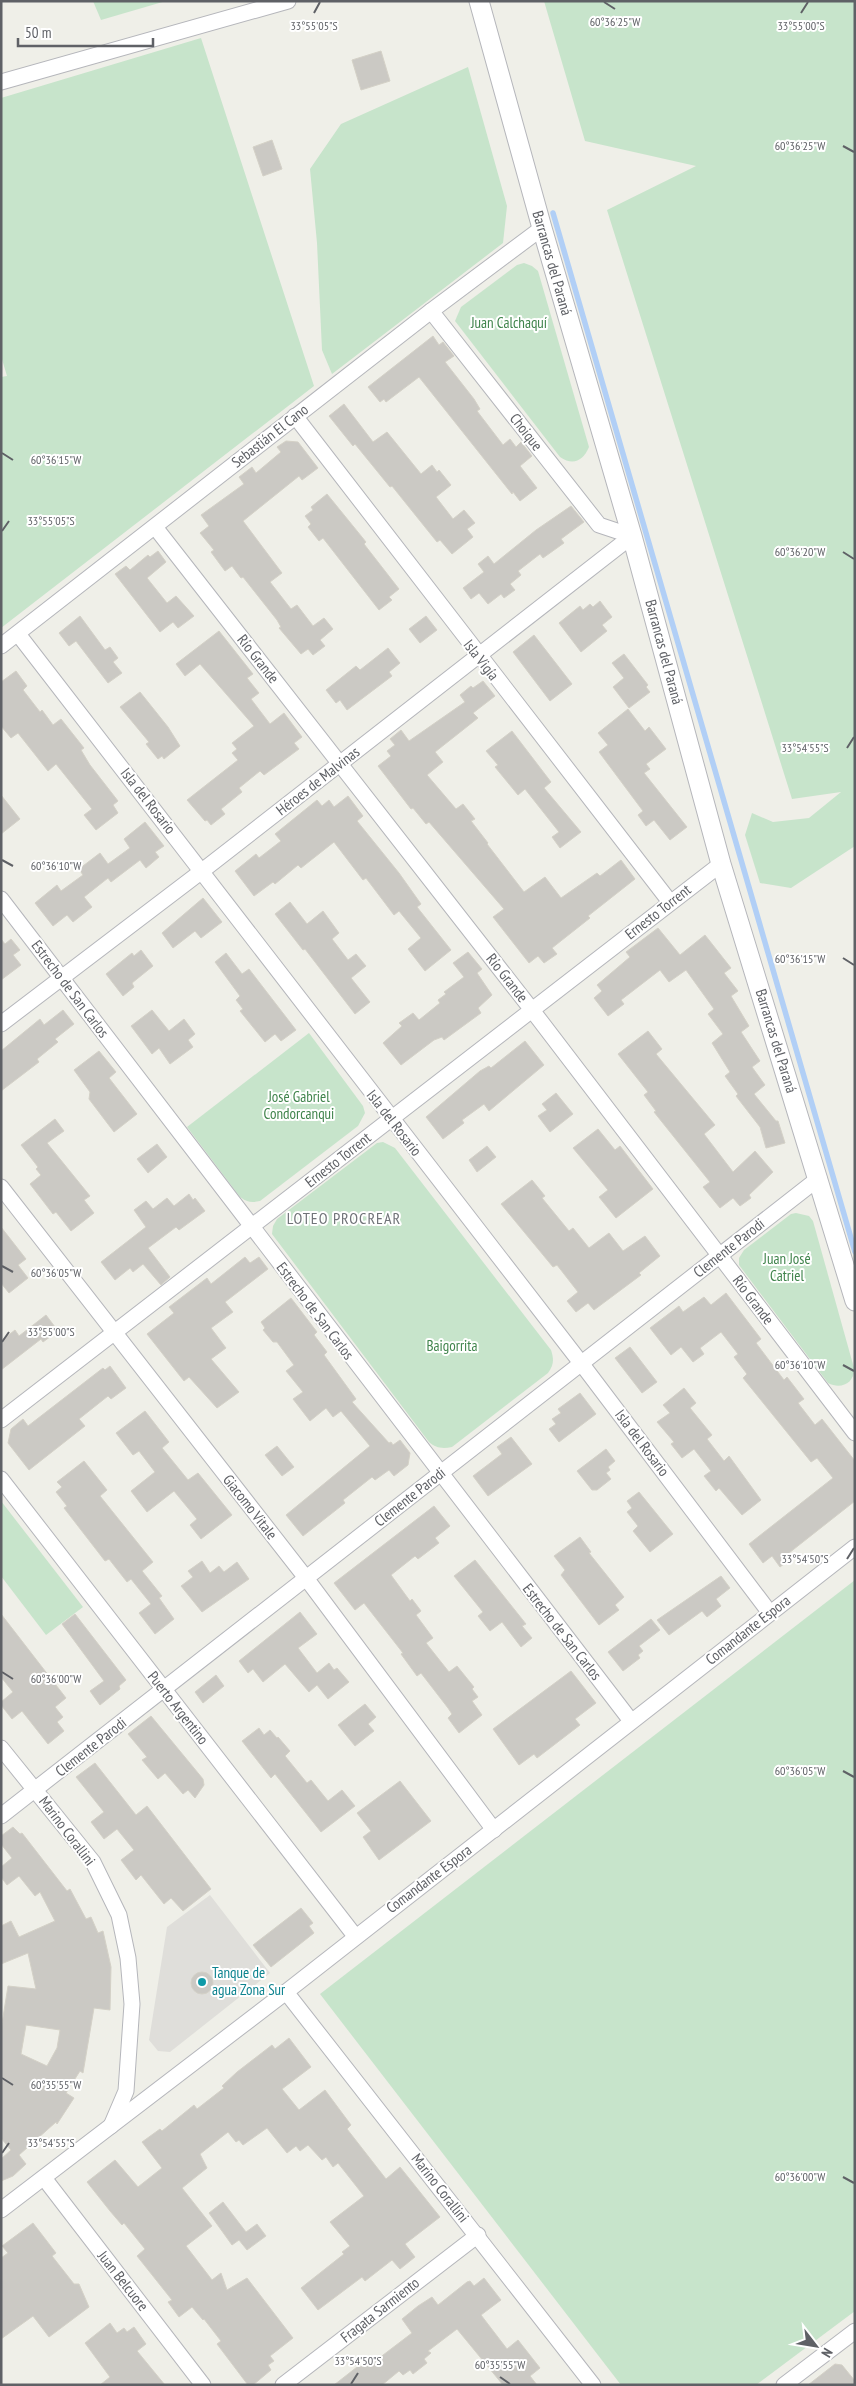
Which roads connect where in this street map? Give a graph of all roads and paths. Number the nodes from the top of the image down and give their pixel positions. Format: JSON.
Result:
{"nodes":[{"id":1,"x":288,"y":1,"type":"edge"},
{"id":2,"x":479,"y":1,"type":"edge"},
{"id":3,"x":1,"y":82,"type":"edge"},
{"id":4,"x":542,"y":228,"type":"junction"},
{"id":5,"x":430,"y":311,"type":"junction"},
{"id":6,"x":295,"y":416,"type":"junction"},
{"id":7,"x":155,"y":527,"type":"junction"},
{"id":8,"x":632,"y":536,"type":"junction"},
{"id":9,"x":18,"y":634,"type":"junction"},
{"id":10,"x":1,"y":646,"type":"edge"},
{"id":11,"x":478,"y":656,"type":"junction"},
{"id":12,"x":340,"y":764,"type":"junction"},
{"id":13,"x":722,"y":864,"type":"junction"},
{"id":14,"x":202,"y":871,"type":"junction"},
{"id":15,"x":1,"y":899,"type":"edge"},
{"id":16,"x":670,"y":902,"type":"junction"},
{"id":17,"x":62,"y":978,"type":"junction"},
{"id":18,"x":532,"y":1010,"type":"junction"},
{"id":19,"x":1,"y":1024,"type":"edge"},
{"id":20,"x":391,"y":1118,"type":"junction"},
{"id":21,"x":819,"y":1178,"type":"junction"},
{"id":22,"x":1,"y":1187,"type":"edge"},
{"id":23,"x":252,"y":1228,"type":"junction"},
{"id":24,"x":719,"y":1256,"type":"junction"},
{"id":25,"x":855,"y":1301,"type":"edge"},
{"id":26,"x":114,"y":1334,"type":"junction"},
{"id":27,"x":581,"y":1363,"type":"junction"},
{"id":28,"x":1,"y":1420,"type":"edge"},
{"id":29,"x":855,"y":1433,"type":"edge"},
{"id":30,"x":440,"y":1474,"type":"junction"},
{"id":31,"x":1,"y":1479,"type":"edge"},
{"id":32,"x":855,"y":1546,"type":"edge"},
{"id":33,"x":306,"y":1578,"type":"junction"},
{"id":34,"x":770,"y":1613,"type":"junction"},
{"id":35,"x":164,"y":1689,"type":"junction"},
{"id":36,"x":631,"y":1721,"type":"junction"},
{"id":37,"x":1,"y":1748,"type":"edge"},
{"id":38,"x":36,"y":1790,"type":"junction"},
{"id":39,"x":1,"y":1816,"type":"edge"},
{"id":40,"x":494,"y":1830,"type":"junction"},
{"id":41,"x":355,"y":1936,"type":"junction"},
{"id":42,"x":286,"y":1992,"type":"junction"},
{"id":43,"x":110,"y":2126,"type":"junction"},
{"id":44,"x":44,"y":2178,"type":"junction"},
{"id":45,"x":1,"y":2210,"type":"edge"},
{"id":46,"x":478,"y":2235,"type":"junction"},
{"id":47,"x":852,"y":2339,"type":"edge"},
{"id":48,"x":203,"y":2385,"type":"edge"},
{"id":49,"x":283,"y":2385,"type":"edge"},
{"id":50,"x":593,"y":2385,"type":"edge"},
{"id":51,"x":784,"y":2385,"type":"edge"}],
"edges":[{"from":1,"to":3,"type":"street"},
{"from":2,"to":4,"type":"street","name":"Barrancas del Paraná"},
{"from":4,"to":5,"type":"street","name":"Sebastián El Cano"},
{"from":4,"to":8,"type":"street","name":"Barrancas del Paraná"},
{"from":5,"to":6,"type":"street","name":"Sebastián El Cano"},
{"from":5,"to":8,"type":"street","name":"Choique"},
{"from":6,"to":7,"type":"street","name":"Sebastián El Cano"},
{"from":6,"to":11,"type":"street","name":"Isla Vigía"},
{"from":7,"to":9,"type":"street","name":"Sebastián El Cano"},
{"from":7,"to":12,"type":"street","name":"Río Grande"},
{"from":8,"to":11,"type":"street","name":"Héroes de Malvinas"},
{"from":8,"to":13,"type":"street","name":"Barrancas del Paraná"},
{"from":9,"to":10,"type":"street","name":"Sebastián El Cano"},
{"from":9,"to":14,"type":"street","name":"Isla del Rosario"},
{"from":11,"to":12,"type":"street","name":"Héroes de Malvinas"},
{"from":11,"to":16,"type":"street","name":"Isla Vigía"},
{"from":12,"to":14,"type":"street","name":"Héroes de Malvinas"},
{"from":12,"to":18,"type":"street","name":"Río Grande"},
{"from":13,"to":16,"type":"street","name":"Ernesto Torrent"},
{"from":13,"to":21,"type":"street","name":"Barrancas del Paraná"},
{"from":14,"to":17,"type":"street","name":"Héroes de Malvinas"},
{"from":14,"to":20,"type":"street","name":"Isla del Rosario"},
{"from":15,"to":17,"type":"street","name":"Estrecho de San Carlos"},
{"from":16,"to":18,"type":"street","name":"Ernesto Torrent"},
{"from":17,"to":19,"type":"street","name":"Héroes de Malvinas"},
{"from":17,"to":23,"type":"street","name":"Estrecho de San Carlos"},
{"from":18,"to":20,"type":"street","name":"Ernesto Torrent"},
{"from":18,"to":24,"type":"street","name":"Río Grande"},
{"from":20,"to":23,"type":"street","name":"Ernesto Torrent"},
{"from":20,"to":27,"type":"street","name":"Isla del Rosario"},
{"from":21,"to":24,"type":"street","name":"Clemente Parodi"},
{"from":21,"to":25,"type":"street","name":"Barrancas del Paraná"},
{"from":22,"to":26,"type":"street","name":"Giacomo Vitale"},
{"from":23,"to":26,"type":"street","name":"Ernesto Torrent"},
{"from":23,"to":30,"type":"street","name":"Estrecho de San Carlos"},
{"from":24,"to":27,"type":"street","name":"Clemente Parodi"},
{"from":24,"to":29,"type":"street","name":"Río Grande"},
{"from":26,"to":28,"type":"street","name":"Ernesto Torrent"},
{"from":26,"to":33,"type":"street","name":"Giacomo Vitale"},
{"from":27,"to":30,"type":"street","name":"Clemente Parodi"},
{"from":27,"to":34,"type":"street","name":"Isla del Rosario"},
{"from":30,"to":33,"type":"street","name":"Clemente Parodi"},
{"from":30,"to":36,"type":"street","name":"Estrecho de San Carlos"},
{"from":31,"to":35,"type":"street","name":"Puerto Argentino"},
{"from":32,"to":34,"type":"street","name":"Comandante Espora"},
{"from":33,"to":35,"type":"street","name":"Clemente Parodi"},
{"from":33,"to":40,"type":"street","name":"Giacomo Vitale"},
{"from":34,"to":36,"type":"street","name":"Comandante Espora"},
{"from":35,"to":38,"type":"street","name":"Clemente Parodi"},
{"from":35,"to":41,"type":"street","name":"Puerto Argentino"},
{"from":36,"to":40,"type":"street","name":"Comandante Espora"},
{"from":37,"to":38,"type":"street","name":"Marino Corallini"},
{"from":38,"to":39,"type":"street","name":"Clemente Parodi"},
{"from":38,"to":43,"type":"street","name":"Marino Corallini"},
{"from":40,"to":41,"type":"street","name":"Comandante Espora"},
{"from":41,"to":42,"type":"street","name":"Comandante Espora"},
{"from":42,"to":43,"type":"street","name":"Comandante Espora"},
{"from":42,"to":46,"type":"street","name":"Marino Corallini"},
{"from":43,"to":44,"type":"street","name":"Comandante Espora"},
{"from":44,"to":45,"type":"street","name":"Comandante Espora"},
{"from":44,"to":48,"type":"street","name":"Juan Belcuore"},
{"from":46,"to":49,"type":"street","name":"Fragata Sarmiento"},
{"from":46,"to":50,"type":"street","name":"Marino Corallini"},
{"from":47,"to":51,"type":"street"}]}
